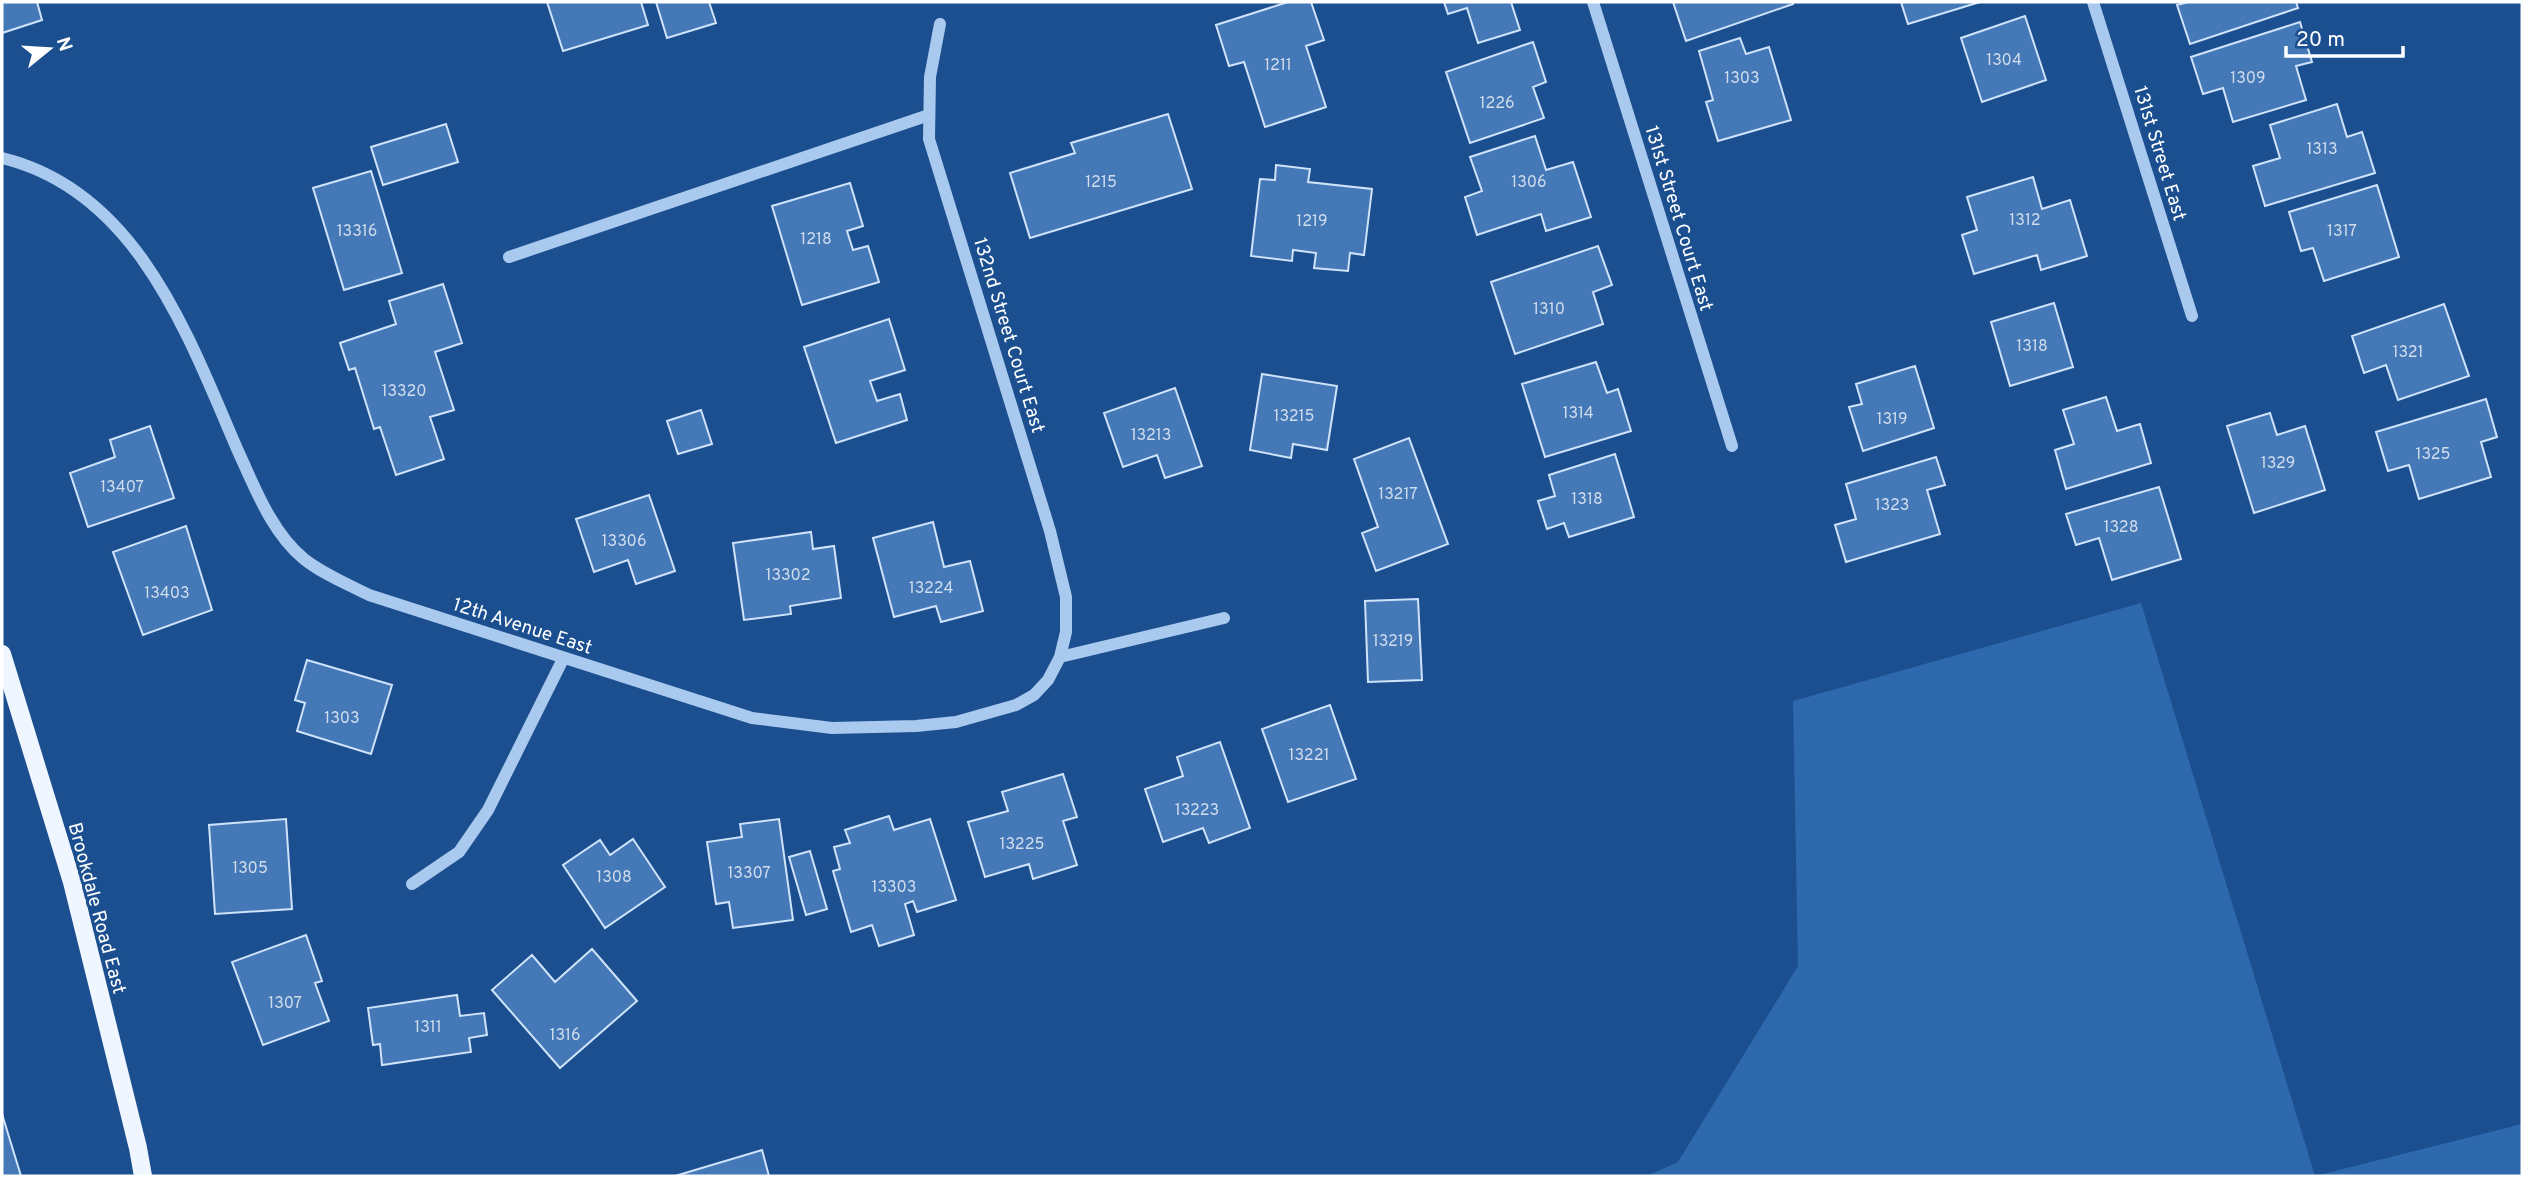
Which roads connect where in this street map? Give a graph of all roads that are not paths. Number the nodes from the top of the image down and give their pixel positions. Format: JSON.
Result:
{"nodes":[{"id":1,"x":1592,"y":2,"type":"edge"},
{"id":2,"x":2094,"y":2,"type":"edge"},
{"id":3,"x":940,"y":24,"type":"dead end"},
{"id":4,"x":929,"y":115,"type":"junction"},
{"id":5,"x":2,"y":158,"type":"edge"},
{"id":6,"x":509,"y":257,"type":"dead end"},
{"id":7,"x":2192,"y":316,"type":"dead end"},
{"id":8,"x":1732,"y":446,"type":"dead end"},
{"id":9,"x":1224,"y":618,"type":"dead end"},
{"id":10,"x":2,"y":654,"type":"edge"},
{"id":11,"x":1060,"y":657,"type":"junction"},
{"id":12,"x":563,"y":659,"type":"junction"},
{"id":13,"x":412,"y":884,"type":"dead end"},
{"id":14,"x":143,"y":1176,"type":"edge"}],
"edges":[{"from":1,"to":8,"type":"street","name":"131st Street Court East"},
{"from":2,"to":7,"type":"street","name":"131st Street East"},
{"from":3,"to":4,"type":"street","name":"132nd Street Court East"},
{"from":4,"to":6,"type":"street"},
{"from":4,"to":11,"type":"street","name":"132nd Street Court East"},
{"from":5,"to":12,"type":"street","name":"12th Avenue East"},
{"from":9,"to":11,"type":"street"},
{"from":10,"to":14,"type":"main road","name":"Brookdale Road East"},
{"from":11,"to":12,"type":"street","name":"12th Avenue East"},
{"from":12,"to":13,"type":"street"}]}
